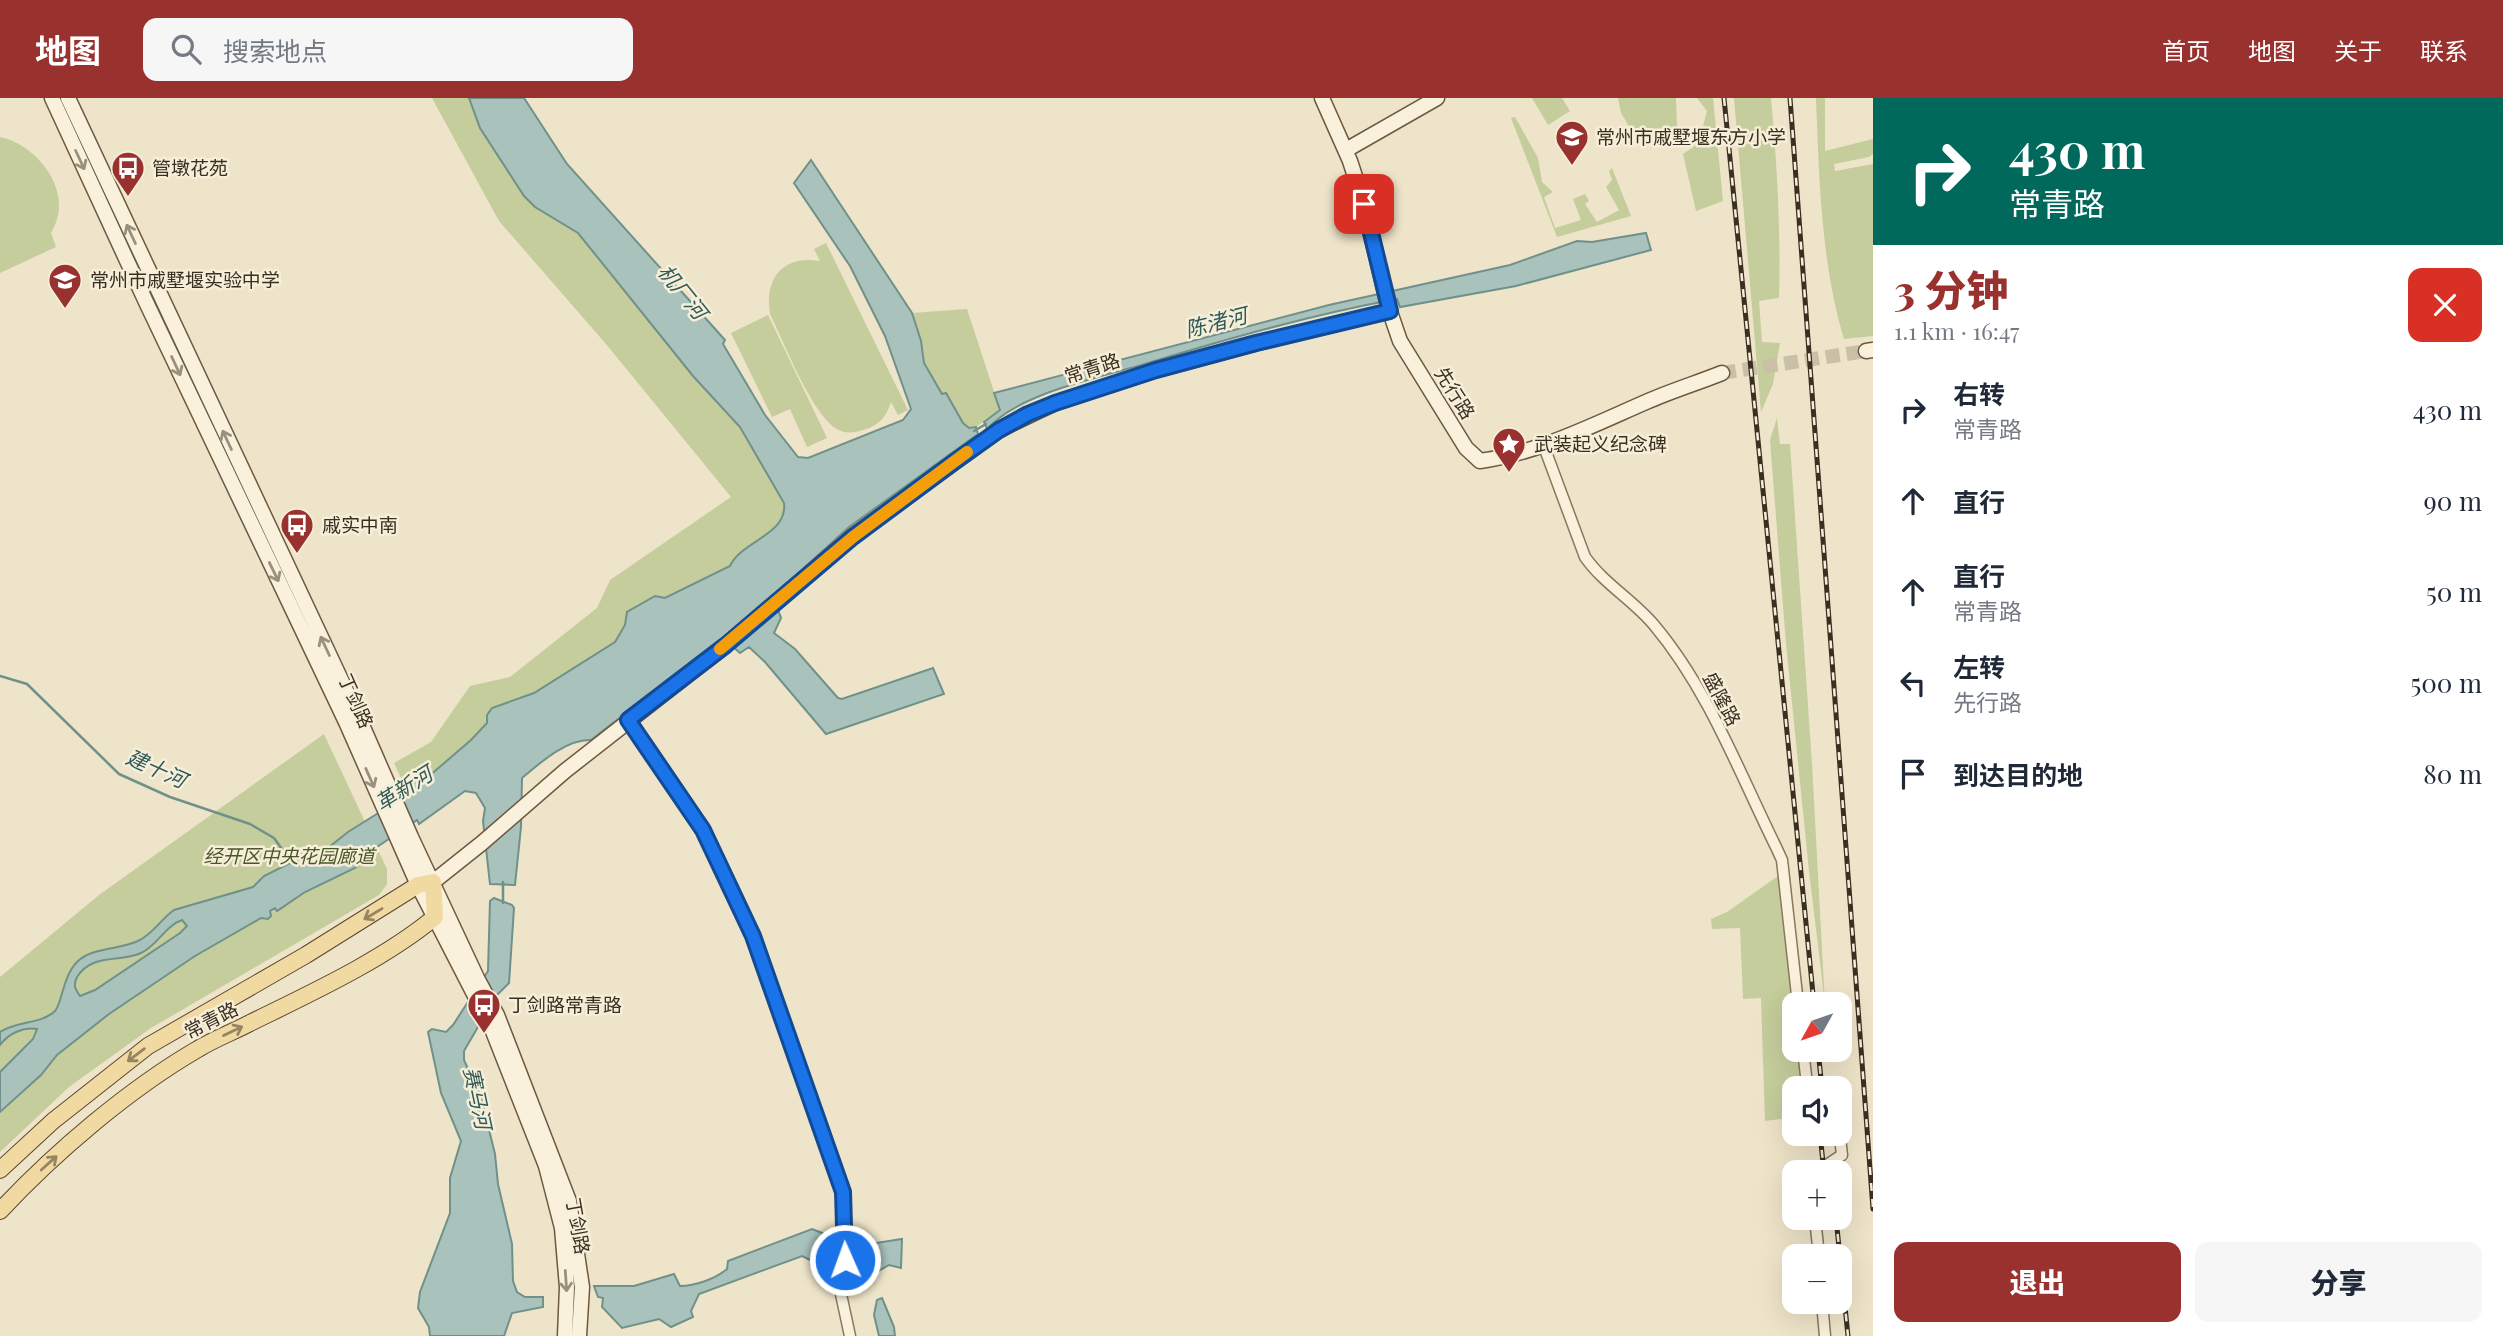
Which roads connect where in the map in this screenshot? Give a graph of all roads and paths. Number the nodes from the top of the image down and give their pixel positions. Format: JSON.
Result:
{"nodes":[{"id":1,"x":52,"y":98,"type":"edge"},
{"id":2,"x":68,"y":98,"type":"edge"},
{"id":3,"x":1322,"y":98,"type":"edge"},
{"id":4,"x":1437,"y":98,"type":"edge"},
{"id":5,"x":1346,"y":150,"type":"junction"},
{"id":6,"x":1389,"y":309,"type":"junction"},
{"id":7,"x":1722,"y":373,"type":"tunnel mouth"},
{"id":8,"x":1543,"y":444,"type":"junction"},
{"id":9,"x":628,"y":720,"type":"junction"},
{"id":10,"x":387,"y":801,"type":"junction"},
{"id":11,"x":425,"y":884,"type":"junction"},
{"id":12,"x":435,"y":917,"type":"junction"},
{"id":13,"x":473,"y":982,"type":"junction"},
{"id":14,"x":1797,"y":992,"type":"edge"},
{"id":15,"x":495,"y":1022,"type":"junction"},
{"id":16,"x":1841,"y":1146,"type":"edge"},
{"id":17,"x":1834,"y":1160,"type":"edge"},
{"id":18,"x":0,"y":1170,"type":"edge"},
{"id":19,"x":0,"y":1211,"type":"edge"},
{"id":20,"x":1823,"y":1314,"type":"edge"},
{"id":21,"x":565,"y":1336,"type":"edge"},
{"id":22,"x":579,"y":1336,"type":"edge"},
{"id":23,"x":850,"y":1336,"type":"edge"},
{"id":24,"x":1825,"y":1336,"type":"edge"}],
"edges":[{"from":1,"to":10,"type":"main road","name":"丁剑路","one_way":true},
{"from":10,"to":2,"type":"main road","name":"丁剑路","one_way":true},
{"from":3,"to":5,"type":"main road","name":"先行路"},
{"from":4,"to":5,"type":"main road"},
{"from":5,"to":6,"type":"main road","name":"先行路"},
{"from":6,"to":8,"type":"main road","name":"先行路"},
{"from":6,"to":9,"type":"main road","name":"常青路"},
{"from":7,"to":8,"type":"main road","name":"先行路"},
{"from":8,"to":14,"type":"street","name":"盛隆路"},
{"from":9,"to":11,"type":"main road","name":"常青路"},
{"from":9,"to":23,"type":"street"},
{"from":10,"to":11,"type":"main road","name":"丁剑路"},
{"from":11,"to":12,"type":"main road"},
{"from":11,"to":13,"type":"main road","name":"丁剑路"},
{"from":11,"to":18,"type":"main road","name":"常青路","one_way":true},
{"from":12,"to":13,"type":"main road","name":"丁剑路"},
{"from":19,"to":12,"type":"main road","name":"常青路","one_way":true},
{"from":13,"to":15,"type":"main road","name":"丁剑路"},
{"from":15,"to":21,"type":"main road","name":"丁剑路","one_way":true},
{"from":15,"to":22,"type":"main road","name":"丁剑路"},
{"from":16,"to":17,"type":"street"},
{"from":20,"to":24,"type":"street"}]}
